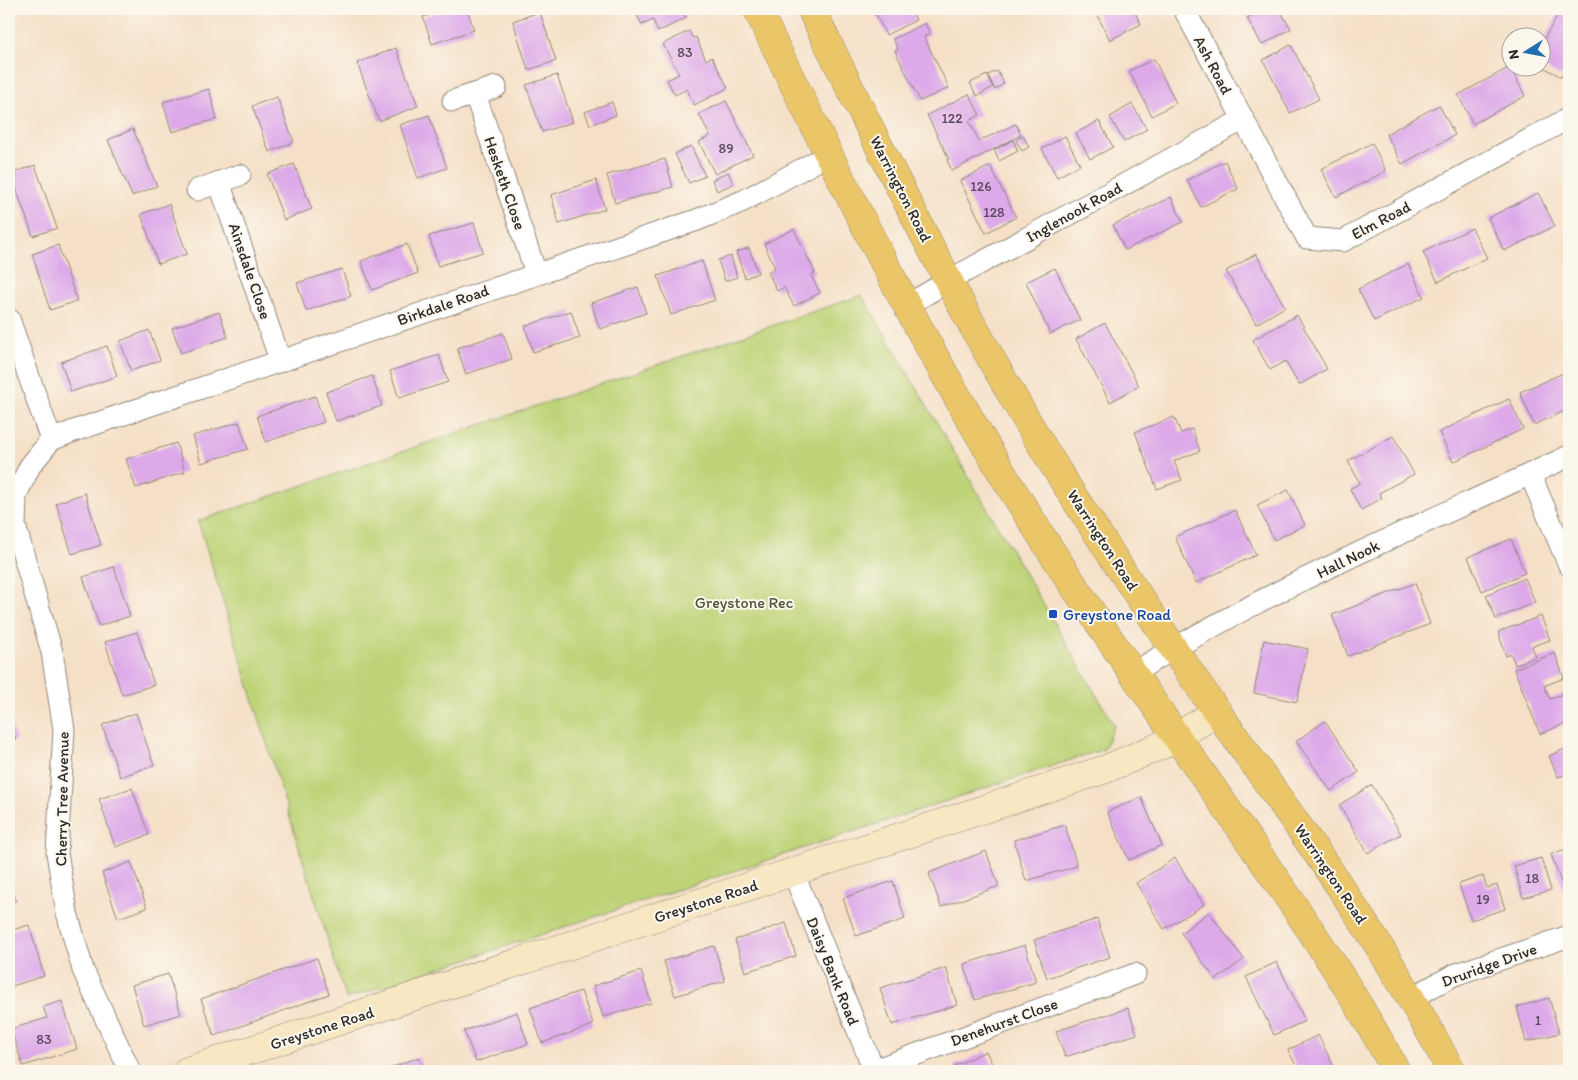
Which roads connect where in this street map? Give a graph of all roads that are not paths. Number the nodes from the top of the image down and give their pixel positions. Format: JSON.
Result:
{"nodes":[{"id":1,"x":757,"y":9,"type":"edge"},
{"id":2,"x":811,"y":9,"type":"edge"},
{"id":3,"x":1184,"y":9,"type":"edge"},
{"id":4,"x":496,"y":87,"type":"dead end"},
{"id":5,"x":474,"y":94,"type":"junction"},
{"id":6,"x":453,"y":101,"type":"dead end"},
{"id":7,"x":1569,"y":118,"type":"edge"},
{"id":8,"x":1242,"y":120,"type":"junction"},
{"id":9,"x":828,"y":156,"type":"junction"},
{"id":10,"x":240,"y":175,"type":"dead end"},
{"id":11,"x":219,"y":182,"type":"junction"},
{"id":12,"x":197,"y":190,"type":"dead end"},
{"id":13,"x":536,"y":273,"type":"junction"},
{"id":14,"x":948,"y":281,"type":"junction"},
{"id":15,"x":906,"y":306,"type":"junction"},
{"id":16,"x":9,"y":319,"type":"edge"},
{"id":17,"x":280,"y":360,"type":"junction"},
{"id":18,"x":51,"y":440,"type":"junction"},
{"id":19,"x":1569,"y":456,"type":"edge"},
{"id":20,"x":1530,"y":474,"type":"junction"},
{"id":21,"x":12,"y":495,"type":"edge"},
{"id":22,"x":1569,"y":565,"type":"edge"},
{"id":23,"x":1173,"y":648,"type":"junction"},
{"id":24,"x":1132,"y":674,"type":"junction"},
{"id":25,"x":1218,"y":712,"type":"junction"},
{"id":26,"x":1177,"y":737,"type":"junction"},
{"id":27,"x":793,"y":872,"type":"junction"},
{"id":28,"x":1569,"y":936,"type":"edge"},
{"id":29,"x":1135,"y":974,"type":"dead end"},
{"id":30,"x":1411,"y":998,"type":"junction"},
{"id":31,"x":194,"y":1070,"type":"edge"},
{"id":32,"x":874,"y":1070,"type":"edge"},
{"id":33,"x":130,"y":1071,"type":"edge"},
{"id":34,"x":1396,"y":1071,"type":"edge"},
{"id":35,"x":1451,"y":1071,"type":"edge"}],
"edges":[{"from":1,"to":9,"type":"main road"},
{"from":2,"to":14,"type":"main road","name":"Warrington Road"},
{"from":3,"to":8,"type":"street","name":"Ash Road"},
{"from":4,"to":5,"type":"street"},
{"from":5,"to":6,"type":"street"},
{"from":5,"to":13,"type":"street","name":"Hesketh Close"},
{"from":7,"to":8,"type":"street","name":"Elm Road"},
{"from":8,"to":14,"type":"street","name":"Inglenook Road"},
{"from":9,"to":13,"type":"street","name":"Birkdale Road"},
{"from":9,"to":15,"type":"main road"},
{"from":10,"to":11,"type":"street"},
{"from":11,"to":12,"type":"street"},
{"from":11,"to":17,"type":"street","name":"Ainsdale Close"},
{"from":13,"to":17,"type":"street","name":"Birkdale Road"},
{"from":14,"to":15,"type":"street","name":"Inglenook Road"},
{"from":14,"to":23,"type":"main road","name":"Warrington Road"},
{"from":15,"to":24,"type":"main road"},
{"from":16,"to":18,"type":"street"},
{"from":17,"to":18,"type":"street","name":"Birkdale Road"},
{"from":18,"to":21,"type":"street","name":"Cherry Tree Avenue"},
{"from":19,"to":20,"type":"street","name":"Hall Nook"},
{"from":20,"to":22,"type":"street"},
{"from":20,"to":23,"type":"street","name":"Hall Nook"},
{"from":21,"to":33,"type":"street","name":"Cherry Tree Avenue"},
{"from":23,"to":24,"type":"street","name":"Hall Nook"},
{"from":23,"to":25,"type":"main road","name":"Warrington Road"},
{"from":24,"to":26,"type":"main road"},
{"from":25,"to":26,"type":"street","name":"Greystone Road"},
{"from":25,"to":30,"type":"main road","name":"Warrington Road"},
{"from":26,"to":27,"type":"street","name":"Greystone Road"},
{"from":26,"to":34,"type":"main road"},
{"from":27,"to":31,"type":"street","name":"Greystone Road"},
{"from":27,"to":32,"type":"street","name":"Daisy Bank Road"},
{"from":28,"to":30,"type":"street","name":"Druridge Drive"},
{"from":29,"to":32,"type":"street","name":"Denehurst Close"},
{"from":30,"to":35,"type":"main road","name":"Warrington Road"}]}
